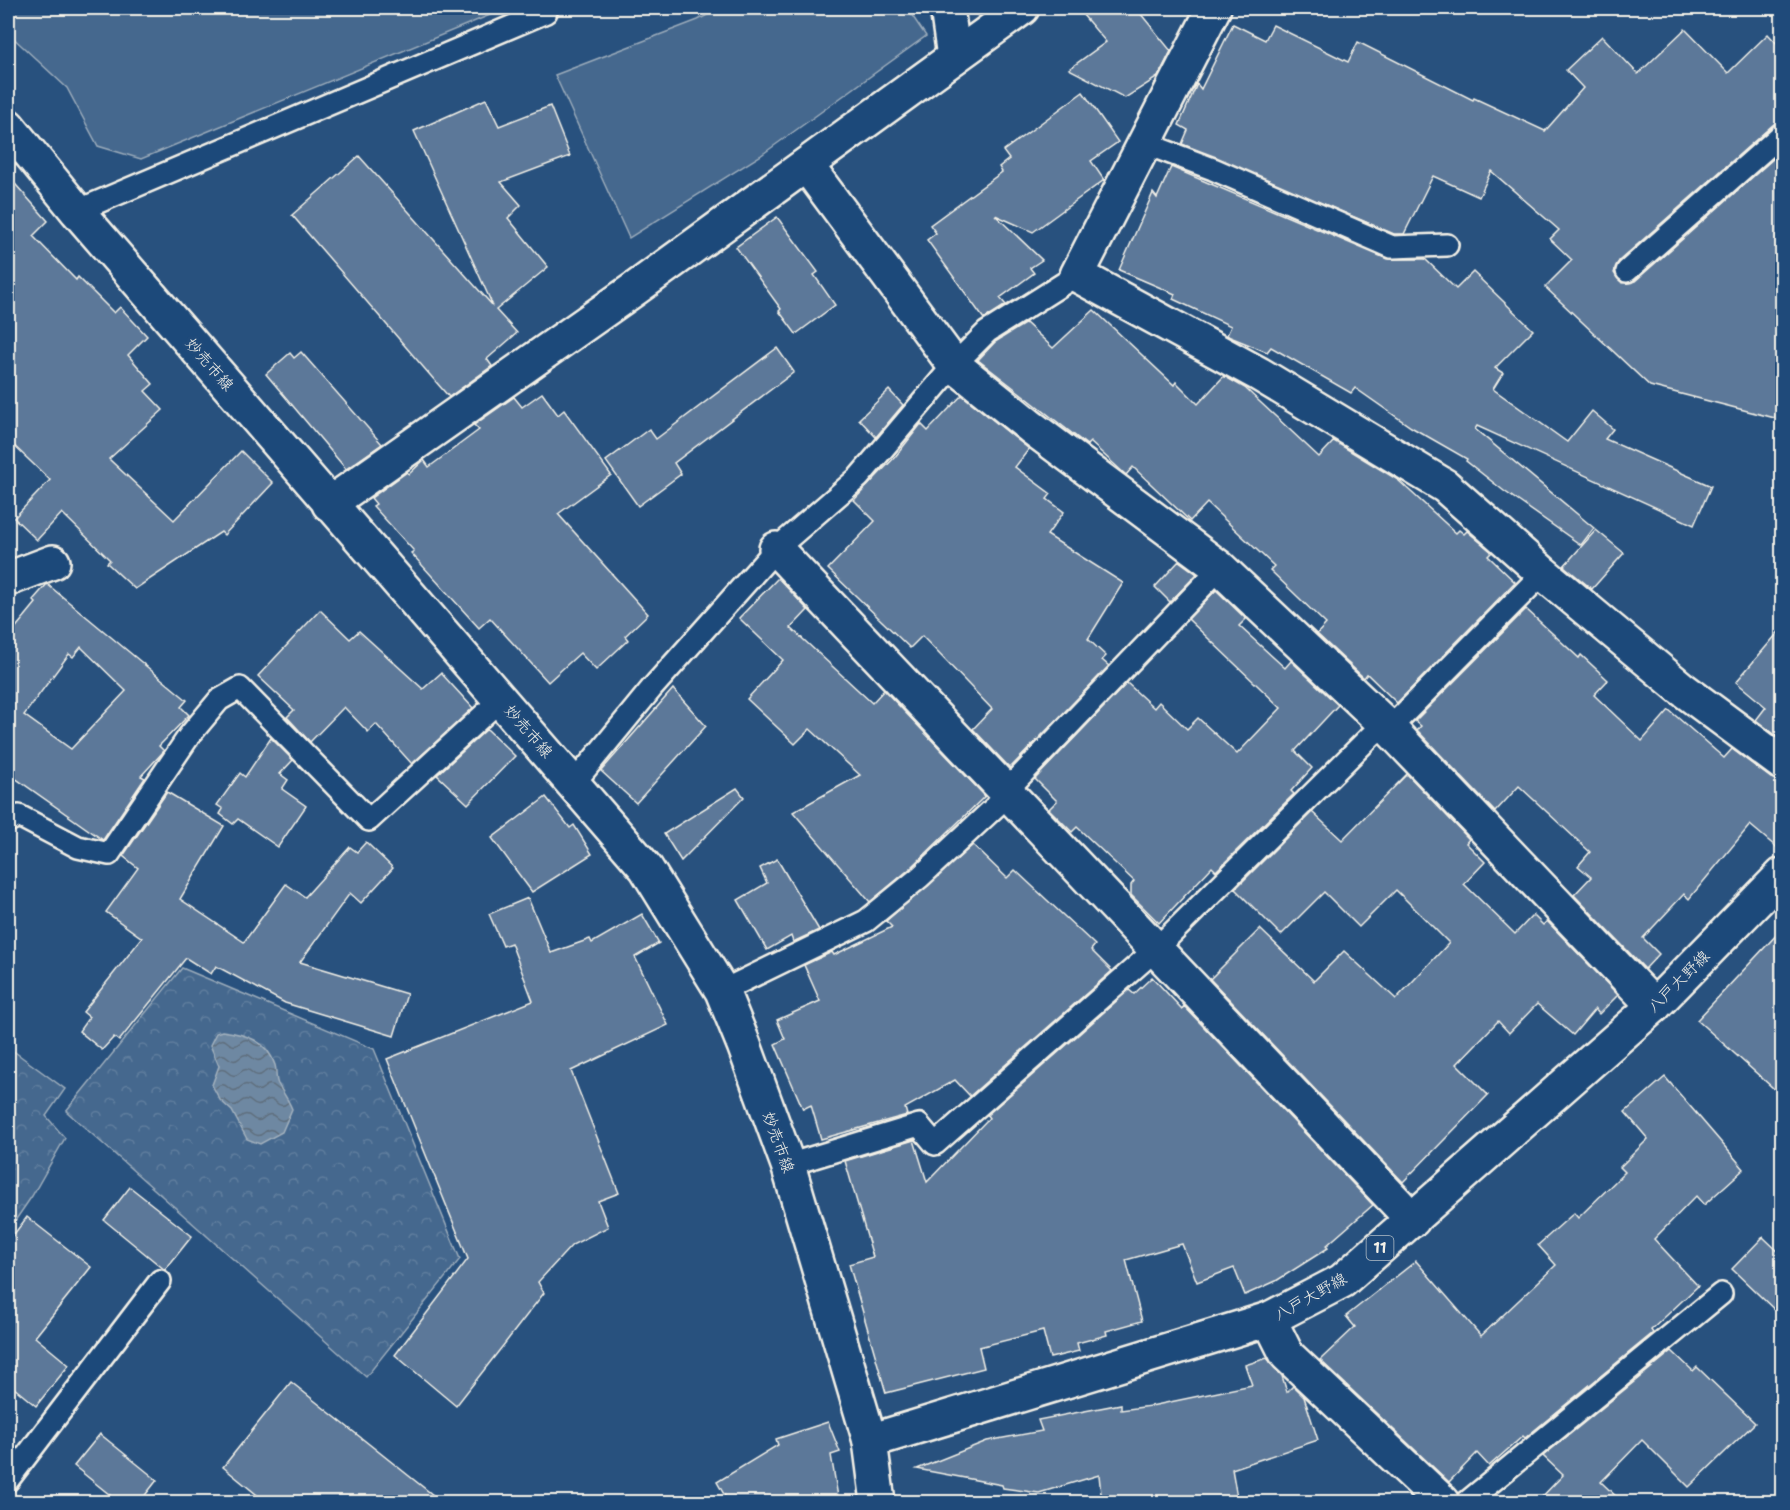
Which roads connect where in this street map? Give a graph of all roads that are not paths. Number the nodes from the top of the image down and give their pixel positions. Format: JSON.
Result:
{"nodes":[{"id":1,"x":544,"y":8,"type":"edge"},
{"id":2,"x":947,"y":8,"type":"edge"},
{"id":3,"x":1022,"y":8,"type":"edge"},
{"id":4,"x":1214,"y":8,"type":"edge"},
{"id":5,"x":954,"y":57,"type":"junction"},
{"id":6,"x":8,"y":126,"type":"edge"},
{"id":7,"x":1782,"y":134,"type":"edge"},
{"id":8,"x":1144,"y":143,"type":"junction"},
{"id":9,"x":807,"y":166,"type":"junction"},
{"id":10,"x":77,"y":211,"type":"junction"},
{"id":11,"x":1447,"y":245,"type":"dead end"},
{"id":12,"x":1627,"y":272,"type":"dead end"},
{"id":13,"x":1077,"y":275,"type":"junction"},
{"id":14,"x":954,"y":365,"type":"junction"},
{"id":15,"x":329,"y":504,"type":"junction"},
{"id":16,"x":776,"y":549,"type":"junction"},
{"id":17,"x":53,"y":562,"type":"dead end"},
{"id":18,"x":1220,"y":568,"type":"junction"},
{"id":19,"x":1543,"y":573,"type":"junction"},
{"id":20,"x":8,"y":579,"type":"edge"},
{"id":21,"x":501,"y":699,"type":"junction"},
{"id":22,"x":1386,"y":726,"type":"junction"},
{"id":23,"x":1782,"y":763,"type":"edge"},
{"id":24,"x":574,"y":783,"type":"junction"},
{"id":25,"x":1007,"y":793,"type":"junction"},
{"id":26,"x":8,"y":821,"type":"edge"},
{"id":27,"x":1782,"y":875,"type":"edge"},
{"id":28,"x":1155,"y":950,"type":"junction"},
{"id":29,"x":722,"y":991,"type":"junction"},
{"id":30,"x":1654,"y":1006,"type":"junction"},
{"id":31,"x":788,"y":1165,"type":"junction"},
{"id":32,"x":1413,"y":1220,"type":"junction"},
{"id":33,"x":160,"y":1281,"type":"dead end"},
{"id":34,"x":1721,"y":1294,"type":"dead end"},
{"id":35,"x":1269,"y":1319,"type":"junction"},
{"id":36,"x":870,"y":1441,"type":"junction"},
{"id":37,"x":8,"y":1480,"type":"edge"},
{"id":38,"x":878,"y":1503,"type":"edge"},
{"id":39,"x":1443,"y":1503,"type":"edge"},
{"id":40,"x":1467,"y":1503,"type":"edge"}],
"edges":[{"from":1,"to":10,"type":"lane"},
{"from":2,"to":5,"type":"street"},
{"from":3,"to":5,"type":"street"},
{"from":4,"to":8,"type":"street"},
{"from":5,"to":9,"type":"street"},
{"from":6,"to":10,"type":"street","name":"妙売市線"},
{"from":7,"to":12,"type":"lane"},
{"from":8,"to":11,"type":"lane"},
{"from":8,"to":13,"type":"street"},
{"from":9,"to":14,"type":"street"},
{"from":9,"to":15,"type":"street"},
{"from":10,"to":15,"type":"street","name":"妙売市線"},
{"from":13,"to":14,"type":"lane"},
{"from":13,"to":19,"type":"street"},
{"from":14,"to":16,"type":"lane"},
{"from":14,"to":18,"type":"street"},
{"from":15,"to":21,"type":"street","name":"妙売市線"},
{"from":16,"to":24,"type":"lane"},
{"from":16,"to":25,"type":"street"},
{"from":17,"to":20,"type":"street"},
{"from":18,"to":22,"type":"street"},
{"from":18,"to":25,"type":"lane"},
{"from":19,"to":22,"type":"lane"},
{"from":19,"to":23,"type":"street"},
{"from":21,"to":24,"type":"street","name":"妙売市線"},
{"from":21,"to":26,"type":"lane"},
{"from":22,"to":28,"type":"lane"},
{"from":22,"to":30,"type":"street"},
{"from":24,"to":29,"type":"street","name":"妙売市線"},
{"from":25,"to":28,"type":"street"},
{"from":25,"to":29,"type":"lane"},
{"from":27,"to":30,"type":"street","name":"八戸大野線","number":"11"},
{"from":28,"to":31,"type":"lane"},
{"from":28,"to":32,"type":"street"},
{"from":29,"to":31,"type":"street","name":"妙売市線"},
{"from":30,"to":32,"type":"street","name":"八戸大野線","number":"11"},
{"from":31,"to":36,"type":"street","name":"妙売市線"},
{"from":32,"to":35,"type":"street","name":"八戸大野線","number":"11"},
{"from":33,"to":37,"type":"lane"},
{"from":34,"to":40,"type":"lane"},
{"from":35,"to":36,"type":"street","name":"八戸大野線","number":"11"},
{"from":35,"to":39,"type":"street"},
{"from":36,"to":38,"type":"street"}]}
